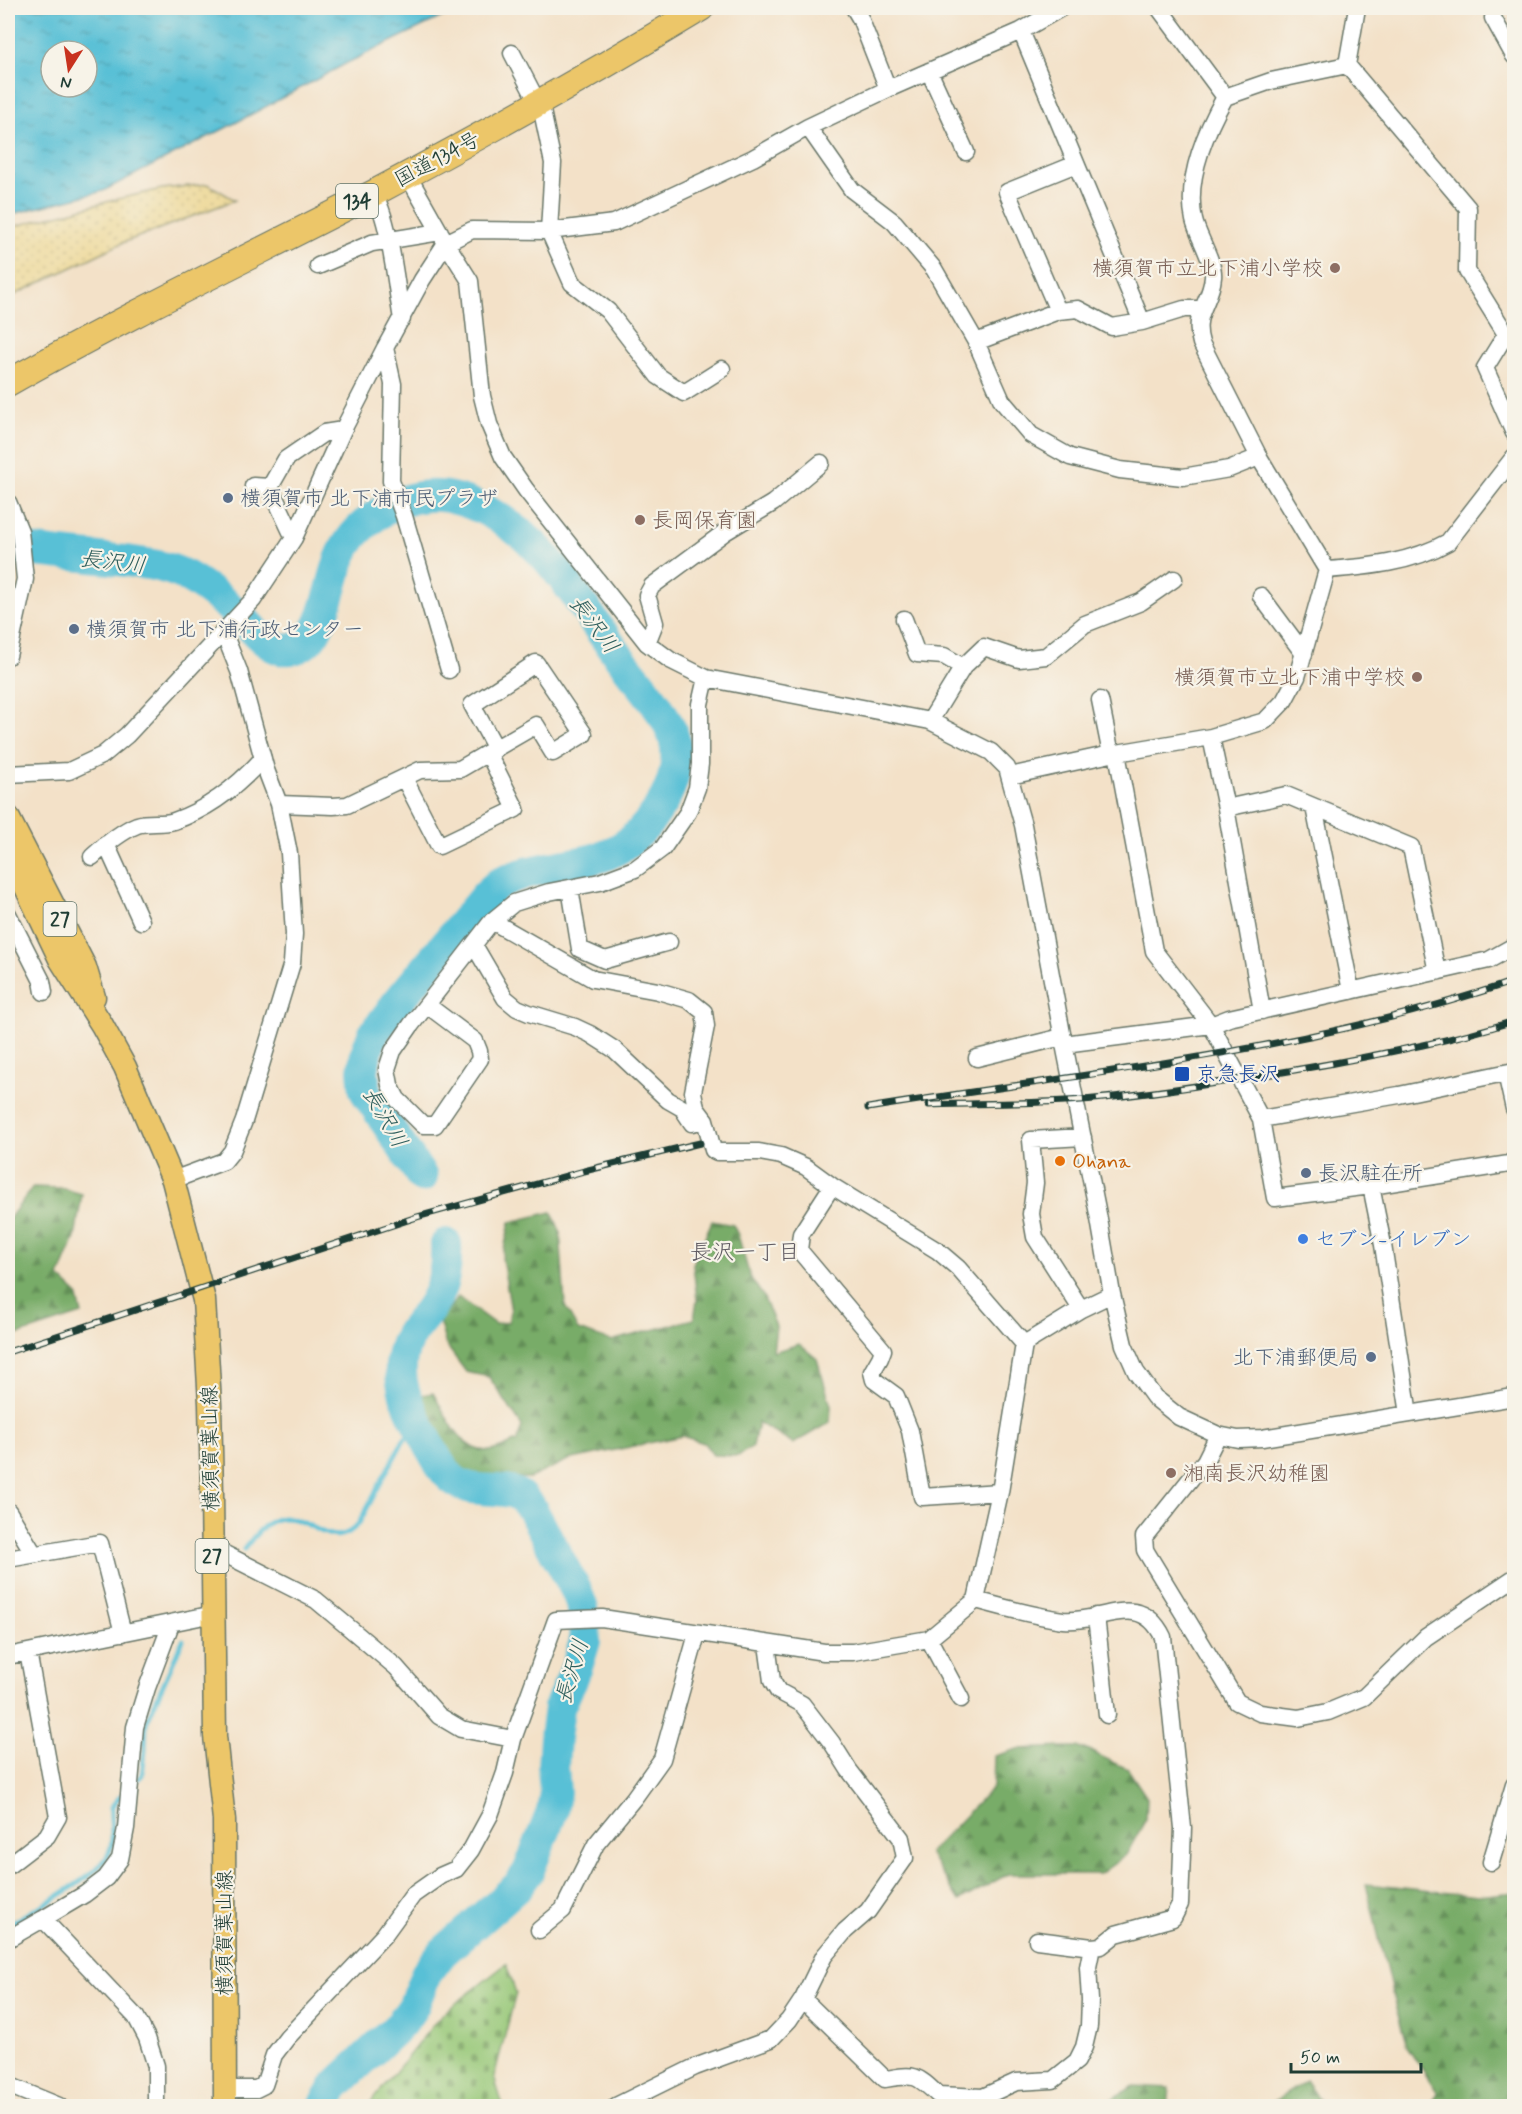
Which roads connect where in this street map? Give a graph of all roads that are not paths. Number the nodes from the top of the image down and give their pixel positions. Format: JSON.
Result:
{"nodes":[{"id":1,"x":701,"y":8,"type":"edge"},
{"id":2,"x":854,"y":8,"type":"edge"},
{"id":3,"x":1061,"y":8,"type":"edge"},
{"id":4,"x":1159,"y":8,"type":"edge"},
{"id":5,"x":1357,"y":8,"type":"edge"},
{"id":6,"x":1493,"y":18,"type":"dead end"},
{"id":7,"x":1021,"y":31,"type":"junction"},
{"id":8,"x":512,"y":53,"type":"dead end"},
{"id":9,"x":1515,"y":56,"type":"edge"},
{"id":10,"x":1347,"y":65,"type":"junction"},
{"id":11,"x":929,"y":71,"type":"junction"},
{"id":12,"x":888,"y":89,"type":"junction"},
{"id":13,"x":1225,"y":97,"type":"junction"},
{"id":14,"x":538,"y":103,"type":"junction"},
{"id":15,"x":808,"y":127,"type":"junction"},
{"id":16,"x":966,"y":152,"type":"dead end"},
{"id":17,"x":1076,"y":164,"type":"junction"},
{"id":18,"x":407,"y":174,"type":"junction"},
{"id":19,"x":373,"y":193,"type":"junction"},
{"id":20,"x":549,"y":231,"type":"junction"},
{"id":21,"x":443,"y":237,"type":"junction"},
{"id":22,"x":388,"y":242,"type":"junction"},
{"id":23,"x":318,"y":266,"type":"dead end"},
{"id":24,"x":1201,"y":309,"type":"junction"},
{"id":25,"x":1058,"y":312,"type":"junction"},
{"id":26,"x":402,"y":319,"type":"junction"},
{"id":27,"x":1142,"y":322,"type":"junction"},
{"id":28,"x":976,"y":342,"type":"junction"},
{"id":29,"x":385,"y":348,"type":"junction"},
{"id":30,"x":722,"y":369,"type":"dead end"},
{"id":31,"x":8,"y":383,"type":"edge"},
{"id":32,"x":343,"y":430,"type":"junction"},
{"id":33,"x":1515,"y":433,"type":"edge"},
{"id":34,"x":1259,"y":457,"type":"junction"},
{"id":35,"x":1515,"y":457,"type":"edge"},
{"id":36,"x":821,"y":463,"type":"dead end"},
{"id":37,"x":253,"y":486,"type":"dead end"},
{"id":38,"x":270,"y":487,"type":"junction"},
{"id":39,"x":8,"y":502,"type":"edge"},
{"id":40,"x":294,"y":538,"type":"junction"},
{"id":41,"x":1327,"y":570,"type":"junction"},
{"id":42,"x":1174,"y":579,"type":"dead end"},
{"id":43,"x":1261,"y":596,"type":"dead end"},
{"id":44,"x":904,"y":619,"type":"dead end"},
{"id":45,"x":229,"y":626,"type":"junction"},
{"id":46,"x":647,"y":643,"type":"junction"},
{"id":47,"x":1304,"y":654,"type":"junction"},
{"id":48,"x":8,"y":656,"type":"edge"},
{"id":49,"x":963,"y":667,"type":"junction"},
{"id":50,"x":449,"y":670,"type":"dead end"},
{"id":51,"x":705,"y":678,"type":"junction"},
{"id":52,"x":1100,"y":700,"type":"dead end"},
{"id":53,"x":930,"y":722,"type":"junction"},
{"id":54,"x":1211,"y":737,"type":"junction"},
{"id":55,"x":492,"y":751,"type":"junction"},
{"id":56,"x":1114,"y":754,"type":"junction"},
{"id":57,"x":263,"y":758,"type":"junction"},
{"id":58,"x":9,"y":773,"type":"edge"},
{"id":59,"x":1010,"y":776,"type":"junction"},
{"id":60,"x":404,"y":778,"type":"junction"},
{"id":61,"x":279,"y":804,"type":"junction"},
{"id":62,"x":1314,"y":807,"type":"junction"},
{"id":63,"x":1226,"y":808,"type":"junction"},
{"id":64,"x":8,"y":817,"type":"edge"},
{"id":65,"x":106,"y":844,"type":"junction"},
{"id":66,"x":12,"y":847,"type":"edge"},
{"id":67,"x":92,"y":857,"type":"dead end"},
{"id":68,"x":570,"y":888,"type":"junction"},
{"id":69,"x":8,"y":914,"type":"edge"},
{"id":70,"x":141,"y":921,"type":"dead end"},
{"id":71,"x":492,"y":921,"type":"junction"},
{"id":72,"x":669,"y":942,"type":"dead end"},
{"id":73,"x":474,"y":945,"type":"junction"},
{"id":74,"x":1515,"y":946,"type":"edge"},
{"id":75,"x":1437,"y":972,"type":"junction"},
{"id":76,"x":1351,"y":992,"type":"junction"},
{"id":77,"x":44,"y":993,"type":"dead end"},
{"id":78,"x":427,"y":1005,"type":"junction"},
{"id":79,"x":1262,"y":1011,"type":"junction"},
{"id":80,"x":1211,"y":1025,"type":"junction"},
{"id":81,"x":1063,"y":1041,"type":"junction"},
{"id":82,"x":977,"y":1058,"type":"dead end"},
{"id":83,"x":1510,"y":1072,"type":"edge"},
{"id":84,"x":1515,"y":1109,"type":"edge"},
{"id":85,"x":1261,"y":1119,"type":"junction"},
{"id":86,"x":705,"y":1120,"type":"junction"},
{"id":87,"x":1083,"y":1137,"type":"junction"},
{"id":88,"x":1515,"y":1160,"type":"edge"},
{"id":89,"x":173,"y":1180,"type":"junction"},
{"id":90,"x":832,"y":1186,"type":"junction"},
{"id":91,"x":1371,"y":1186,"type":"junction"},
{"id":92,"x":1112,"y":1294,"type":"junction"},
{"id":93,"x":1081,"y":1309,"type":"junction"},
{"id":94,"x":1024,"y":1344,"type":"junction"},
{"id":95,"x":1515,"y":1397,"type":"edge"},
{"id":96,"x":1409,"y":1414,"type":"junction"},
{"id":97,"x":1218,"y":1435,"type":"junction"},
{"id":98,"x":1000,"y":1492,"type":"junction"},
{"id":99,"x":8,"y":1511,"type":"edge"},
{"id":100,"x":211,"y":1547,"type":"junction"},
{"id":101,"x":34,"y":1554,"type":"junction"},
{"id":102,"x":8,"y":1559,"type":"edge"},
{"id":103,"x":1515,"y":1578,"type":"edge"},
{"id":104,"x":976,"y":1600,"type":"junction"},
{"id":105,"x":214,"y":1614,"type":"junction"},
{"id":106,"x":1096,"y":1616,"type":"junction"},
{"id":107,"x":171,"y":1624,"type":"junction"},
{"id":108,"x":123,"y":1633,"type":"junction"},
{"id":109,"x":697,"y":1634,"type":"junction"},
{"id":110,"x":929,"y":1639,"type":"junction"},
{"id":111,"x":766,"y":1644,"type":"junction"},
{"id":112,"x":28,"y":1652,"type":"junction"},
{"id":113,"x":8,"y":1656,"type":"edge"},
{"id":114,"x":961,"y":1700,"type":"dead end"},
{"id":115,"x":1107,"y":1715,"type":"dead end"},
{"id":116,"x":513,"y":1739,"type":"junction"},
{"id":117,"x":1515,"y":1785,"type":"edge"},
{"id":118,"x":1491,"y":1862,"type":"dead end"},
{"id":119,"x":8,"y":1866,"type":"edge"},
{"id":120,"x":43,"y":1918,"type":"junction"},
{"id":121,"x":539,"y":1930,"type":"dead end"},
{"id":122,"x":8,"y":1939,"type":"edge"},
{"id":123,"x":1037,"y":1940,"type":"dead end"},
{"id":124,"x":1092,"y":1947,"type":"junction"},
{"id":125,"x":803,"y":1999,"type":"junction"},
{"id":126,"x":8,"y":2085,"type":"edge"},
{"id":127,"x":225,"y":2098,"type":"edge"},
{"id":128,"x":59,"y":2106,"type":"edge"},
{"id":129,"x":156,"y":2106,"type":"edge"},
{"id":130,"x":616,"y":2106,"type":"edge"}],
"edges":[{"from":1,"to":14,"type":"highway","name":"国道134号","number":"134"},
{"from":2,"to":12,"type":"street"},
{"from":3,"to":7,"type":"street"},
{"from":4,"to":13,"type":"street"},
{"from":5,"to":10,"type":"street"},
{"from":6,"to":9,"type":"street"},
{"from":7,"to":11,"type":"street"},
{"from":7,"to":17,"type":"street"},
{"from":8,"to":14,"type":"street"},
{"from":10,"to":13,"type":"street"},
{"from":10,"to":33,"type":"street"},
{"from":11,"to":12,"type":"street"},
{"from":11,"to":16,"type":"street"},
{"from":12,"to":15,"type":"street"},
{"from":13,"to":24,"type":"street"},
{"from":14,"to":18,"type":"highway","name":"国道134号","number":"134"},
{"from":14,"to":20,"type":"street"},
{"from":15,"to":20,"type":"street"},
{"from":15,"to":28,"type":"street"},
{"from":17,"to":25,"type":"street"},
{"from":17,"to":27,"type":"street"},
{"from":18,"to":19,"type":"highway","name":"国道134号","number":"134"},
{"from":18,"to":21,"type":"street"},
{"from":19,"to":22,"type":"street"},
{"from":19,"to":31,"type":"highway","name":"国道134号","number":"134"},
{"from":20,"to":21,"type":"street"},
{"from":20,"to":30,"type":"street"},
{"from":21,"to":22,"type":"street"},
{"from":21,"to":26,"type":"street"},
{"from":21,"to":46,"type":"street"},
{"from":22,"to":23,"type":"street"},
{"from":22,"to":26,"type":"street"},
{"from":24,"to":27,"type":"street"},
{"from":24,"to":34,"type":"street"},
{"from":25,"to":27,"type":"street"},
{"from":25,"to":28,"type":"street"},
{"from":26,"to":29,"type":"street"},
{"from":28,"to":34,"type":"street"},
{"from":29,"to":32,"type":"street"},
{"from":29,"to":50,"type":"street"},
{"from":32,"to":38,"type":"street"},
{"from":32,"to":40,"type":"street"},
{"from":34,"to":41,"type":"street"},
{"from":35,"to":41,"type":"street"},
{"from":36,"to":46,"type":"street"},
{"from":37,"to":38,"type":"street"},
{"from":38,"to":40,"type":"street"},
{"from":39,"to":48,"type":"street"},
{"from":40,"to":45,"type":"street"},
{"from":41,"to":47,"type":"street"},
{"from":42,"to":49,"type":"street"},
{"from":43,"to":47,"type":"street"},
{"from":44,"to":49,"type":"street"},
{"from":45,"to":57,"type":"street"},
{"from":45,"to":58,"type":"street"},
{"from":46,"to":51,"type":"street"},
{"from":47,"to":54,"type":"street"},
{"from":49,"to":53,"type":"street"},
{"from":51,"to":53,"type":"street"},
{"from":51,"to":68,"type":"street"},
{"from":52,"to":56,"type":"street"},
{"from":53,"to":59,"type":"street"},
{"from":54,"to":56,"type":"street"},
{"from":54,"to":63,"type":"street"},
{"from":55,"to":55,"type":"street"},
{"from":55,"to":60,"type":"street"},
{"from":55,"to":60,"type":"street"},
{"from":56,"to":59,"type":"street"},
{"from":56,"to":80,"type":"street"},
{"from":57,"to":61,"type":"street"},
{"from":57,"to":65,"type":"street"},
{"from":59,"to":81,"type":"street"},
{"from":60,"to":61,"type":"street"},
{"from":61,"to":89,"type":"street"},
{"from":62,"to":63,"type":"street"},
{"from":62,"to":75,"type":"street"},
{"from":62,"to":76,"type":"street"},
{"from":63,"to":79,"type":"street"},
{"from":64,"to":66,"type":"main road","name":"横須賀葉山線","number":"27"},
{"from":65,"to":67,"type":"street"},
{"from":65,"to":70,"type":"street"},
{"from":66,"to":89,"type":"main road","name":"横須賀葉山線","number":"27"},
{"from":68,"to":71,"type":"street"},
{"from":68,"to":72,"type":"street"},
{"from":69,"to":77,"type":"street"},
{"from":71,"to":73,"type":"street"},
{"from":71,"to":86,"type":"street"},
{"from":73,"to":78,"type":"street"},
{"from":73,"to":86,"type":"street"},
{"from":74,"to":75,"type":"street"},
{"from":75,"to":76,"type":"street"},
{"from":76,"to":79,"type":"street"},
{"from":78,"to":78,"type":"street"},
{"from":79,"to":80,"type":"street"},
{"from":80,"to":81,"type":"street"},
{"from":80,"to":85,"type":"street"},
{"from":81,"to":82,"type":"street"},
{"from":81,"to":87,"type":"street"},
{"from":83,"to":84,"type":"street"},
{"from":83,"to":85,"type":"street"},
{"from":85,"to":91,"type":"street"},
{"from":86,"to":90,"type":"street"},
{"from":87,"to":92,"type":"street"},
{"from":87,"to":93,"type":"street"},
{"from":88,"to":91,"type":"street"},
{"from":89,"to":100,"type":"main road","name":"横須賀葉山線","number":"27"},
{"from":90,"to":94,"type":"street"},
{"from":90,"to":98,"type":"street"},
{"from":91,"to":96,"type":"street"},
{"from":92,"to":93,"type":"street"},
{"from":92,"to":97,"type":"street"},
{"from":93,"to":94,"type":"street"},
{"from":94,"to":98,"type":"street"},
{"from":95,"to":96,"type":"street"},
{"from":96,"to":97,"type":"street"},
{"from":97,"to":103,"type":"street"},
{"from":98,"to":104,"type":"street"},
{"from":99,"to":101,"type":"street"},
{"from":100,"to":105,"type":"main road","name":"横須賀葉山線","number":"27"},
{"from":100,"to":116,"type":"street"},
{"from":101,"to":102,"type":"street"},
{"from":101,"to":108,"type":"street"},
{"from":104,"to":106,"type":"street"},
{"from":104,"to":110,"type":"street"},
{"from":105,"to":107,"type":"street"},
{"from":105,"to":127,"type":"main road","name":"横須賀葉山線","number":"27"},
{"from":106,"to":115,"type":"street"},
{"from":106,"to":124,"type":"street"},
{"from":107,"to":108,"type":"street"},
{"from":107,"to":120,"type":"street"},
{"from":108,"to":112,"type":"street"},
{"from":109,"to":111,"type":"street"},
{"from":109,"to":116,"type":"street"},
{"from":109,"to":121,"type":"street"},
{"from":110,"to":111,"type":"street"},
{"from":110,"to":114,"type":"street"},
{"from":111,"to":125,"type":"street"},
{"from":112,"to":113,"type":"street"},
{"from":112,"to":119,"type":"street"},
{"from":116,"to":127,"type":"street"},
{"from":117,"to":118,"type":"street"},
{"from":120,"to":122,"type":"street"},
{"from":120,"to":129,"type":"street"},
{"from":123,"to":124,"type":"street"},
{"from":124,"to":125,"type":"street"},
{"from":125,"to":130,"type":"street"},
{"from":126,"to":128,"type":"street"}]}
